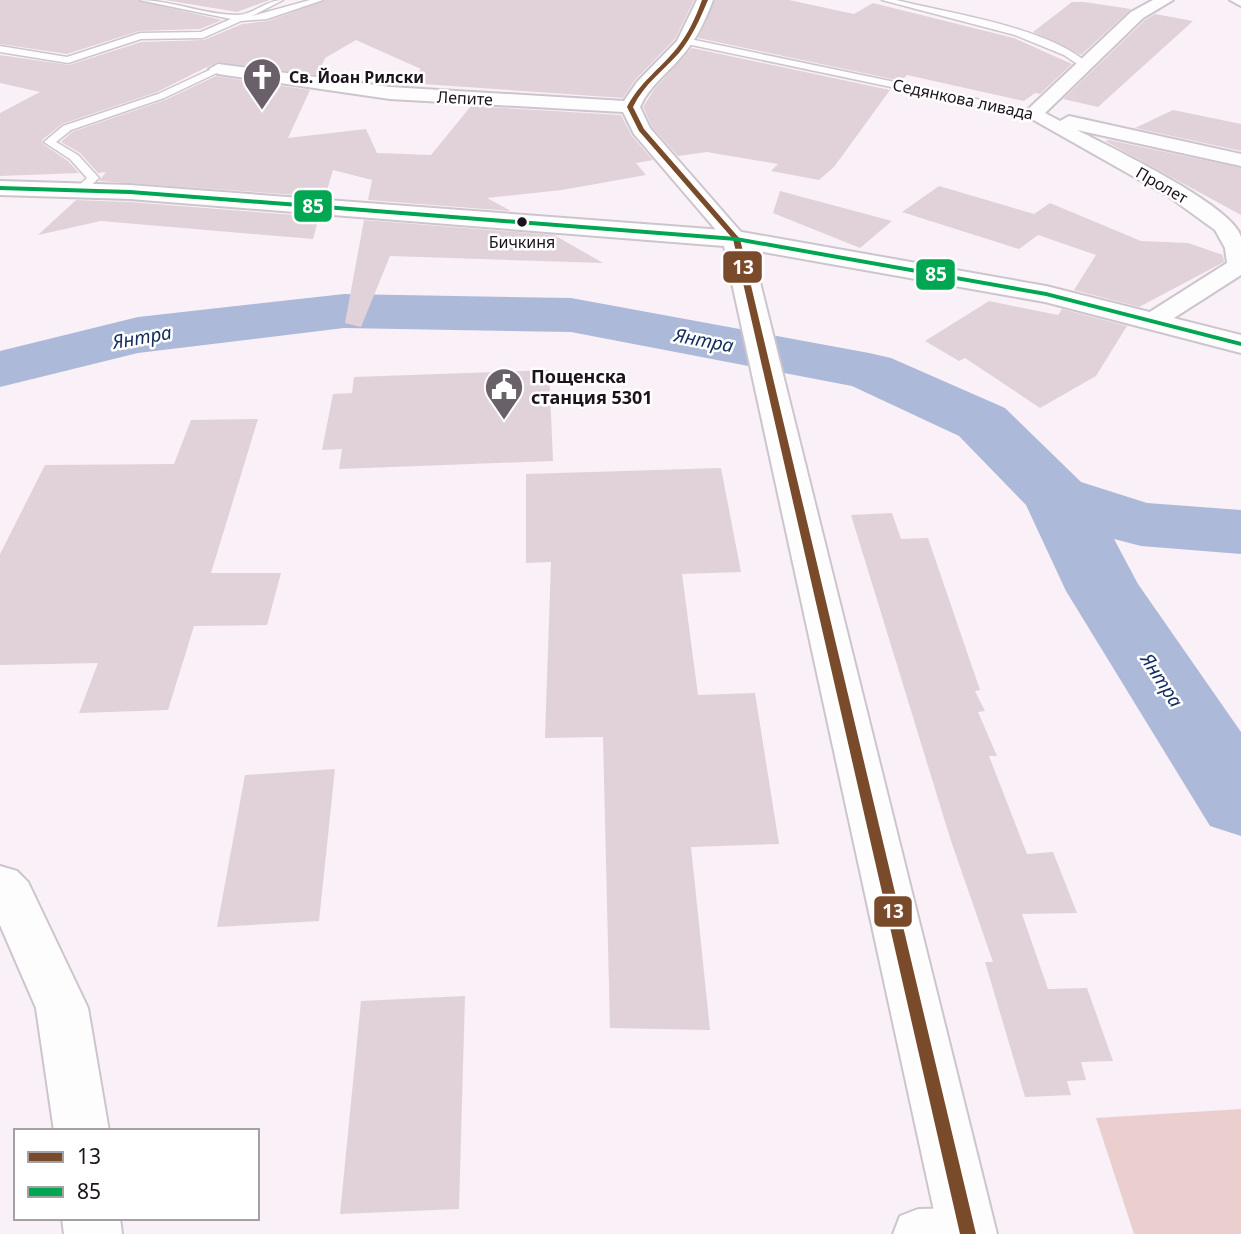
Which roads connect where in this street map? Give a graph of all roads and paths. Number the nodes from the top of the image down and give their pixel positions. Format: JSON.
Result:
{"nodes":[{"id":1,"x":143,"y":0,"type":"edge"},
{"id":2,"x":279,"y":0,"type":"edge"},
{"id":3,"x":319,"y":0,"type":"edge"},
{"id":4,"x":705,"y":0,"type":"edge"},
{"id":5,"x":887,"y":0,"type":"edge"},
{"id":6,"x":1165,"y":0,"type":"edge"},
{"id":7,"x":237,"y":18,"type":"junction"},
{"id":8,"x":685,"y":41,"type":"junction"},
{"id":9,"x":0,"y":49,"type":"edge"},
{"id":10,"x":1086,"y":66,"type":"junction"},
{"id":11,"x":218,"y":69,"type":"joint"},
{"id":12,"x":630,"y":107,"type":"junction"},
{"id":13,"x":1033,"y":114,"type":"junction"},
{"id":14,"x":1241,"y":160,"type":"edge"},
{"id":15,"x":0,"y":188,"type":"edge"},
{"id":16,"x":81,"y":189,"type":"junction"},
{"id":17,"x":736,"y":239,"type":"junction"},
{"id":18,"x":1154,"y":320,"type":"junction"},
{"id":19,"x":1241,"y":344,"type":"edge"},
{"id":20,"x":0,"y":885,"type":"edge"},
{"id":21,"x":82,"y":1129,"type":"edge"},
{"id":22,"x":951,"y":1233,"type":"edge"}],
"edges":[{"from":1,"to":7,"type":"lane"},
{"from":2,"to":7,"type":"lane"},
{"from":3,"to":7,"type":"lane"},
{"from":4,"to":8,"type":"street"},
{"from":5,"to":10,"type":"lane"},
{"from":6,"to":10,"type":"street"},
{"from":7,"to":9,"type":"lane"},
{"from":8,"to":12,"type":"street"},
{"from":8,"to":13,"type":"lane","name":"Седянкова ливада"},
{"from":10,"to":13,"type":"street"},
{"from":11,"to":12,"type":"street","name":"Лепите"},
{"from":11,"to":16,"type":"lane"},
{"from":12,"to":17,"type":"street"},
{"from":13,"to":14,"type":"street","name":"Седянкова ливада"},
{"from":13,"to":18,"type":"street","name":"Пролет"},
{"from":15,"to":16,"type":"main road"},
{"from":16,"to":17,"type":"main road"},
{"from":17,"to":18,"type":"main road"},
{"from":17,"to":22,"type":"main road"},
{"from":18,"to":19,"type":"main road"},
{"from":20,"to":21,"type":"main road"}]}
